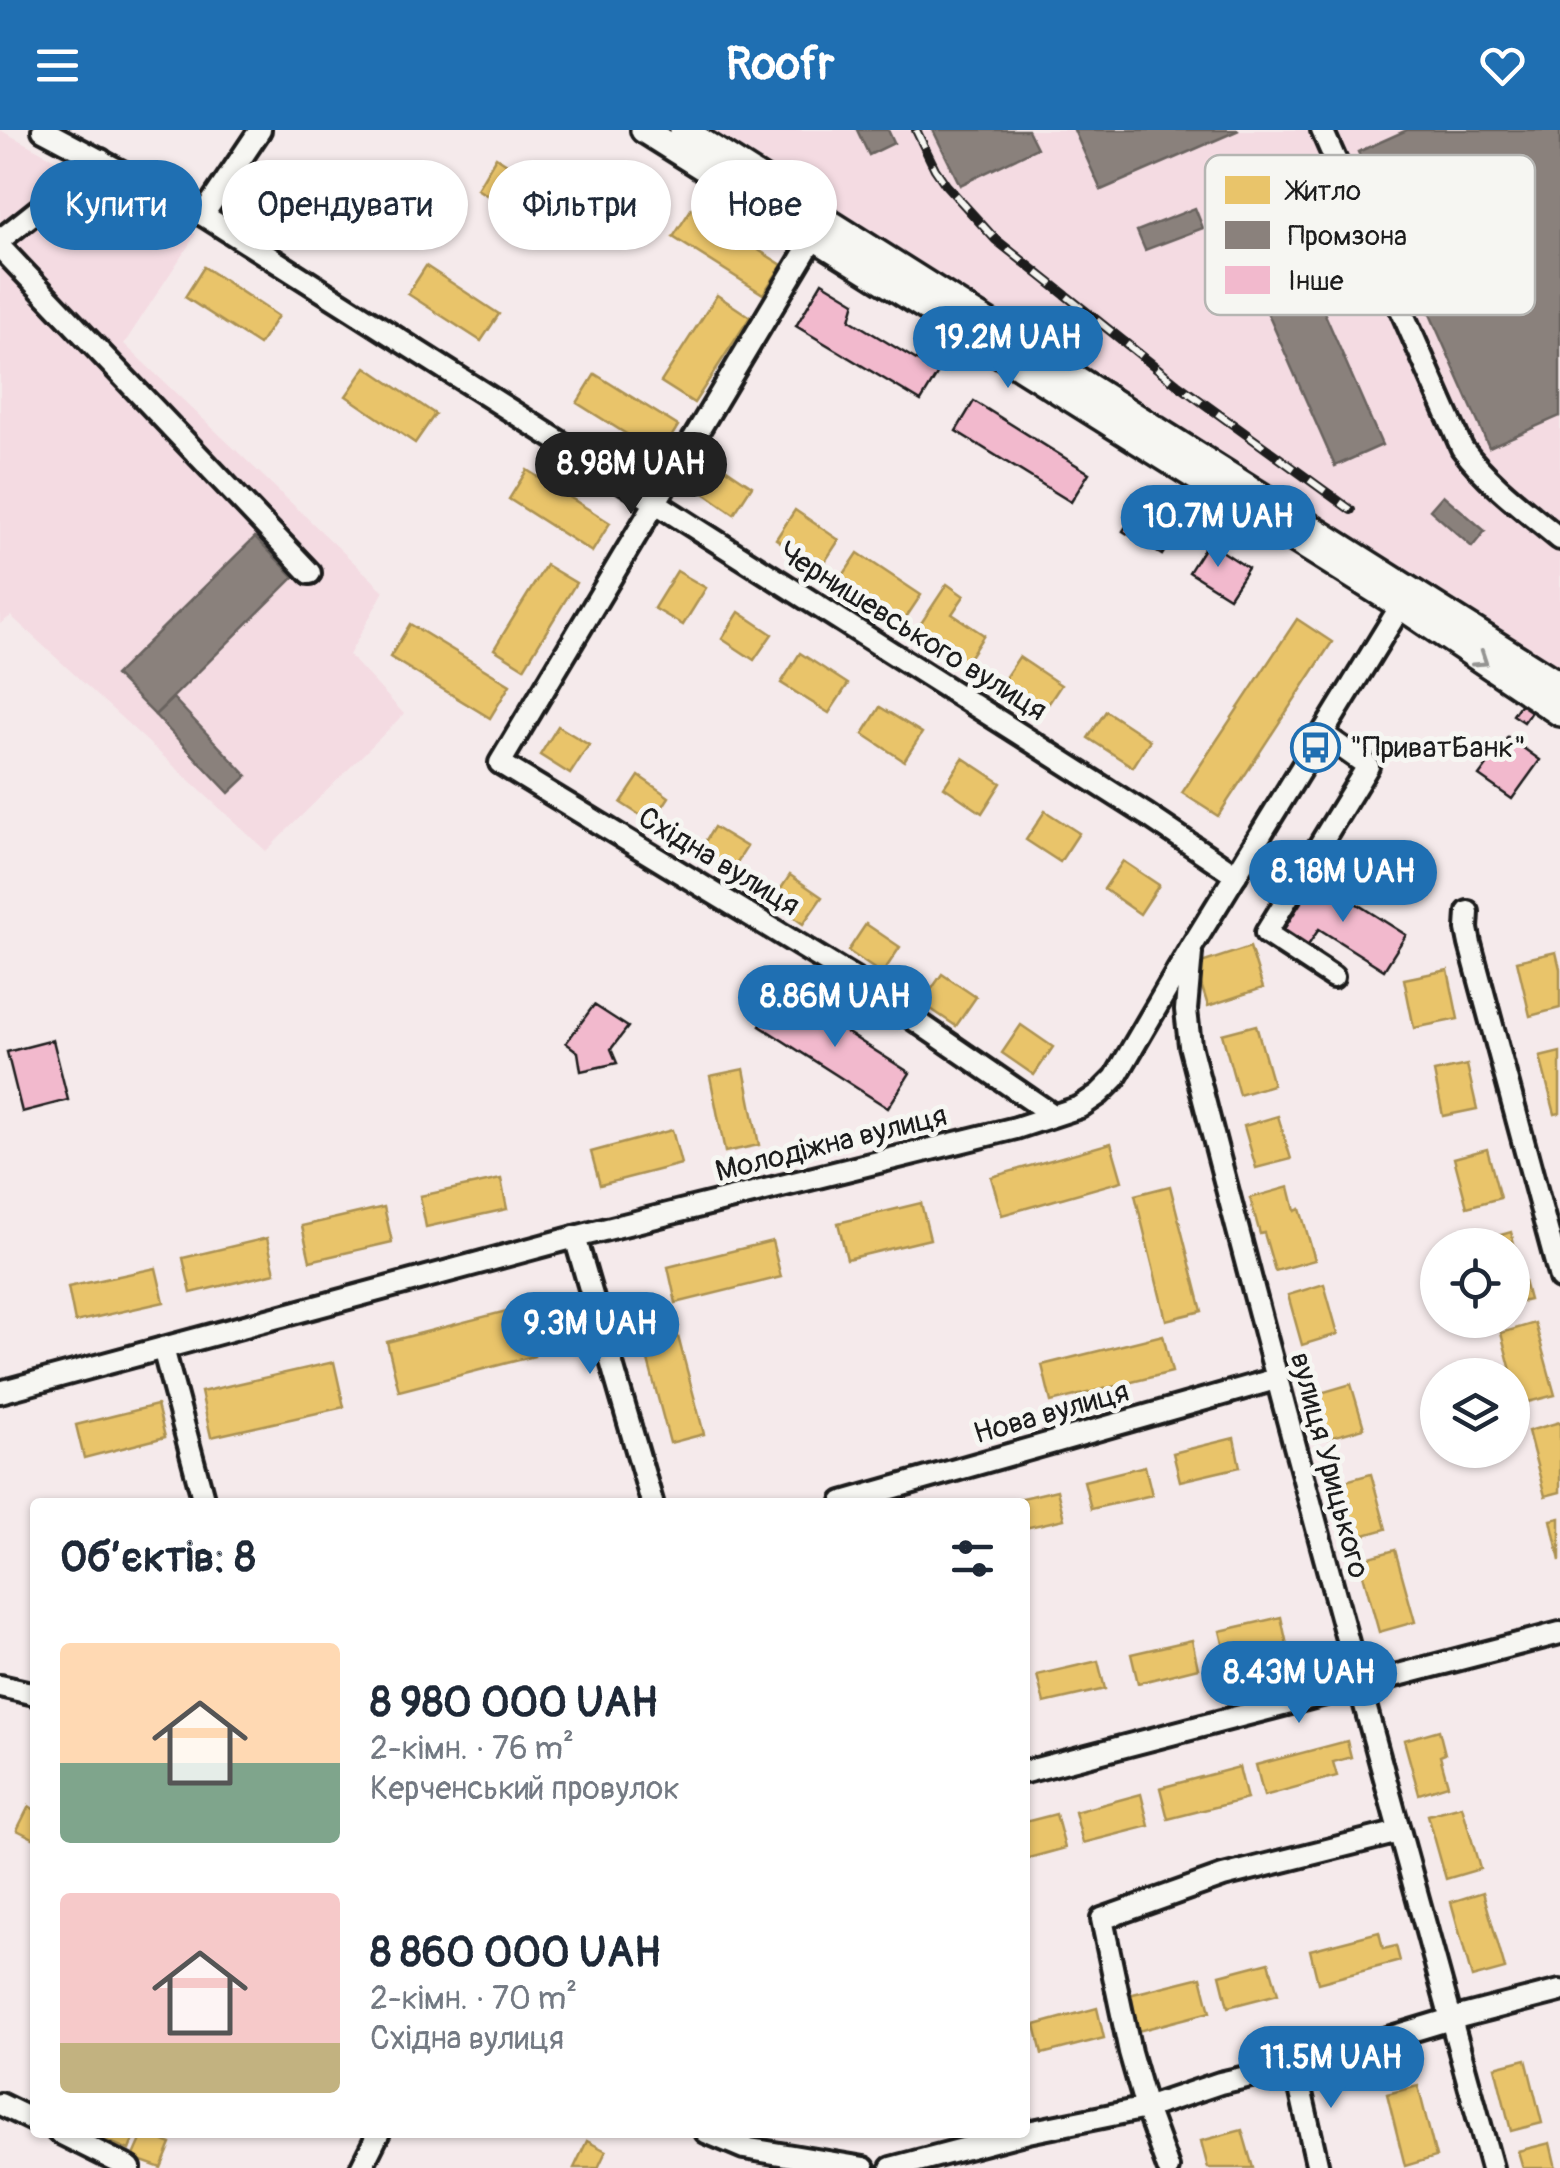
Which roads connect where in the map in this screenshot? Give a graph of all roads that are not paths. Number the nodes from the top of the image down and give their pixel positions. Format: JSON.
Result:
{"nodes":[{"id":1,"x":43,"y":130,"type":"edge"},
{"id":2,"x":260,"y":130,"type":"edge"},
{"id":3,"x":644,"y":130,"type":"edge"},
{"id":4,"x":683,"y":130,"type":"edge"},
{"id":5,"x":1322,"y":130,"type":"edge"},
{"id":6,"x":1333,"y":155,"type":"edge"},
{"id":7,"x":101,"y":160,"type":"edge"},
{"id":8,"x":692,"y":160,"type":"edge"},
{"id":9,"x":203,"y":215,"type":"joint"},
{"id":10,"x":30,"y":219,"type":"edge"},
{"id":11,"x":0,"y":244,"type":"edge"},
{"id":12,"x":806,"y":250,"type":"edge"},
{"id":13,"x":835,"y":250,"type":"edge"},
{"id":14,"x":1403,"y":315,"type":"edge"},
{"id":15,"x":656,"y":502,"type":"junction"},
{"id":16,"x":1560,"y":539,"type":"edge"},
{"id":17,"x":310,"y":572,"type":"dead end"},
{"id":18,"x":1406,"y":598,"type":"junction"},
{"id":19,"x":1560,"y":685,"type":"edge"},
{"id":20,"x":1560,"y":713,"type":"edge"},
{"id":21,"x":1323,"y":734,"type":"junction"},
{"id":22,"x":1236,"y":874,"type":"junction"},
{"id":23,"x":1468,"y":912,"type":"dead end"},
{"id":24,"x":1192,"y":946,"type":"junction"},
{"id":25,"x":1333,"y":977,"type":"dead end"},
{"id":26,"x":1053,"y":1116,"type":"junction"},
{"id":27,"x":575,"y":1237,"type":"junction"},
{"id":28,"x":1560,"y":1278,"type":"edge"},
{"id":29,"x":163,"y":1348,"type":"junction"},
{"id":30,"x":1276,"y":1379,"type":"junction"},
{"id":31,"x":0,"y":1392,"type":"edge"},
{"id":32,"x":203,"y":1498,"type":"edge"},
{"id":33,"x":651,"y":1498,"type":"edge"},
{"id":34,"x":857,"y":1498,"type":"edge"},
{"id":35,"x":1560,"y":1633,"type":"edge"},
{"id":36,"x":1358,"y":1684,"type":"junction"},
{"id":37,"x":0,"y":1686,"type":"edge"},
{"id":38,"x":30,"y":1693,"type":"edge"},
{"id":39,"x":1030,"y":1771,"type":"edge"},
{"id":40,"x":1399,"y":1832,"type":"junction"},
{"id":41,"x":1560,"y":1991,"type":"edge"},
{"id":42,"x":1451,"y":2018,"type":"junction"},
{"id":43,"x":1295,"y":2066,"type":"junction"},
{"id":44,"x":0,"y":2104,"type":"edge"},
{"id":45,"x":1146,"y":2108,"type":"junction"},
{"id":46,"x":30,"y":2119,"type":"edge"},
{"id":47,"x":1030,"y":2132,"type":"edge"},
{"id":48,"x":70,"y":2138,"type":"edge"},
{"id":49,"x":376,"y":2138,"type":"edge"},
{"id":50,"x":720,"y":2138,"type":"edge"},
{"id":51,"x":1005,"y":2138,"type":"edge"},
{"id":52,"x":130,"y":2168,"type":"edge"},
{"id":53,"x":361,"y":2168,"type":"edge"},
{"id":54,"x":864,"y":2168,"type":"edge"},
{"id":55,"x":891,"y":2168,"type":"edge"},
{"id":56,"x":1168,"y":2168,"type":"edge"},
{"id":57,"x":1318,"y":2168,"type":"edge"},
{"id":58,"x":1492,"y":2168,"type":"edge"}],
"edges":[{"from":1,"to":7,"type":"street","name":"Чернишевського вулиця"},
{"from":2,"to":9,"type":"street"},
{"from":3,"to":8,"type":"main road"},
{"from":4,"to":18,"type":"main road"},
{"from":5,"to":6,"type":"street"},
{"from":9,"to":15,"type":"street","name":"Чернишевського вулиця"},
{"from":10,"to":11,"type":"street"},
{"from":11,"to":17,"type":"street"},
{"from":12,"to":15,"type":"street"},
{"from":13,"to":18,"type":"main road"},
{"from":14,"to":16,"type":"street"},
{"from":15,"to":22,"type":"street","name":"Чернишевського вулиця"},
{"from":15,"to":26,"type":"street","name":"Східна вулиця"},
{"from":18,"to":19,"type":"main road"},
{"from":18,"to":20,"type":"main road","one_way":true},
{"from":18,"to":21,"type":"street","name":"Молодіжна вулиця"},
{"from":21,"to":22,"type":"street","name":"Молодіжна вулиця"},
{"from":21,"to":25,"type":"street"},
{"from":22,"to":24,"type":"street","name":"Молодіжна вулиця"},
{"from":23,"to":28,"type":"street"},
{"from":24,"to":26,"type":"street","name":"Молодіжна вулиця"},
{"from":24,"to":30,"type":"street","name":"вулиця Урицького"},
{"from":26,"to":27,"type":"street","name":"Молодіжна вулиця"},
{"from":27,"to":29,"type":"street","name":"Молодіжна вулиця"},
{"from":27,"to":33,"type":"street"},
{"from":29,"to":31,"type":"street","name":"Молодіжна вулиця"},
{"from":29,"to":32,"type":"street"},
{"from":30,"to":34,"type":"street","name":"Нова вулиця"},
{"from":30,"to":36,"type":"street","name":"вулиця Урицького"},
{"from":35,"to":36,"type":"street"},
{"from":36,"to":39,"type":"street"},
{"from":36,"to":40,"type":"street","name":"вулиця Урицького"},
{"from":37,"to":38,"type":"street"},
{"from":40,"to":42,"type":"street","name":"вулиця Урицького"},
{"from":40,"to":45,"type":"street"},
{"from":41,"to":42,"type":"street"},
{"from":42,"to":43,"type":"street"},
{"from":42,"to":58,"type":"street","name":"вулиця Урицького"},
{"from":43,"to":45,"type":"street"},
{"from":43,"to":57,"type":"street"},
{"from":44,"to":46,"type":"street"},
{"from":45,"to":47,"type":"street"},
{"from":45,"to":56,"type":"street"},
{"from":48,"to":52,"type":"street"},
{"from":49,"to":53,"type":"street"},
{"from":50,"to":54,"type":"street"},
{"from":51,"to":55,"type":"street"}]}
